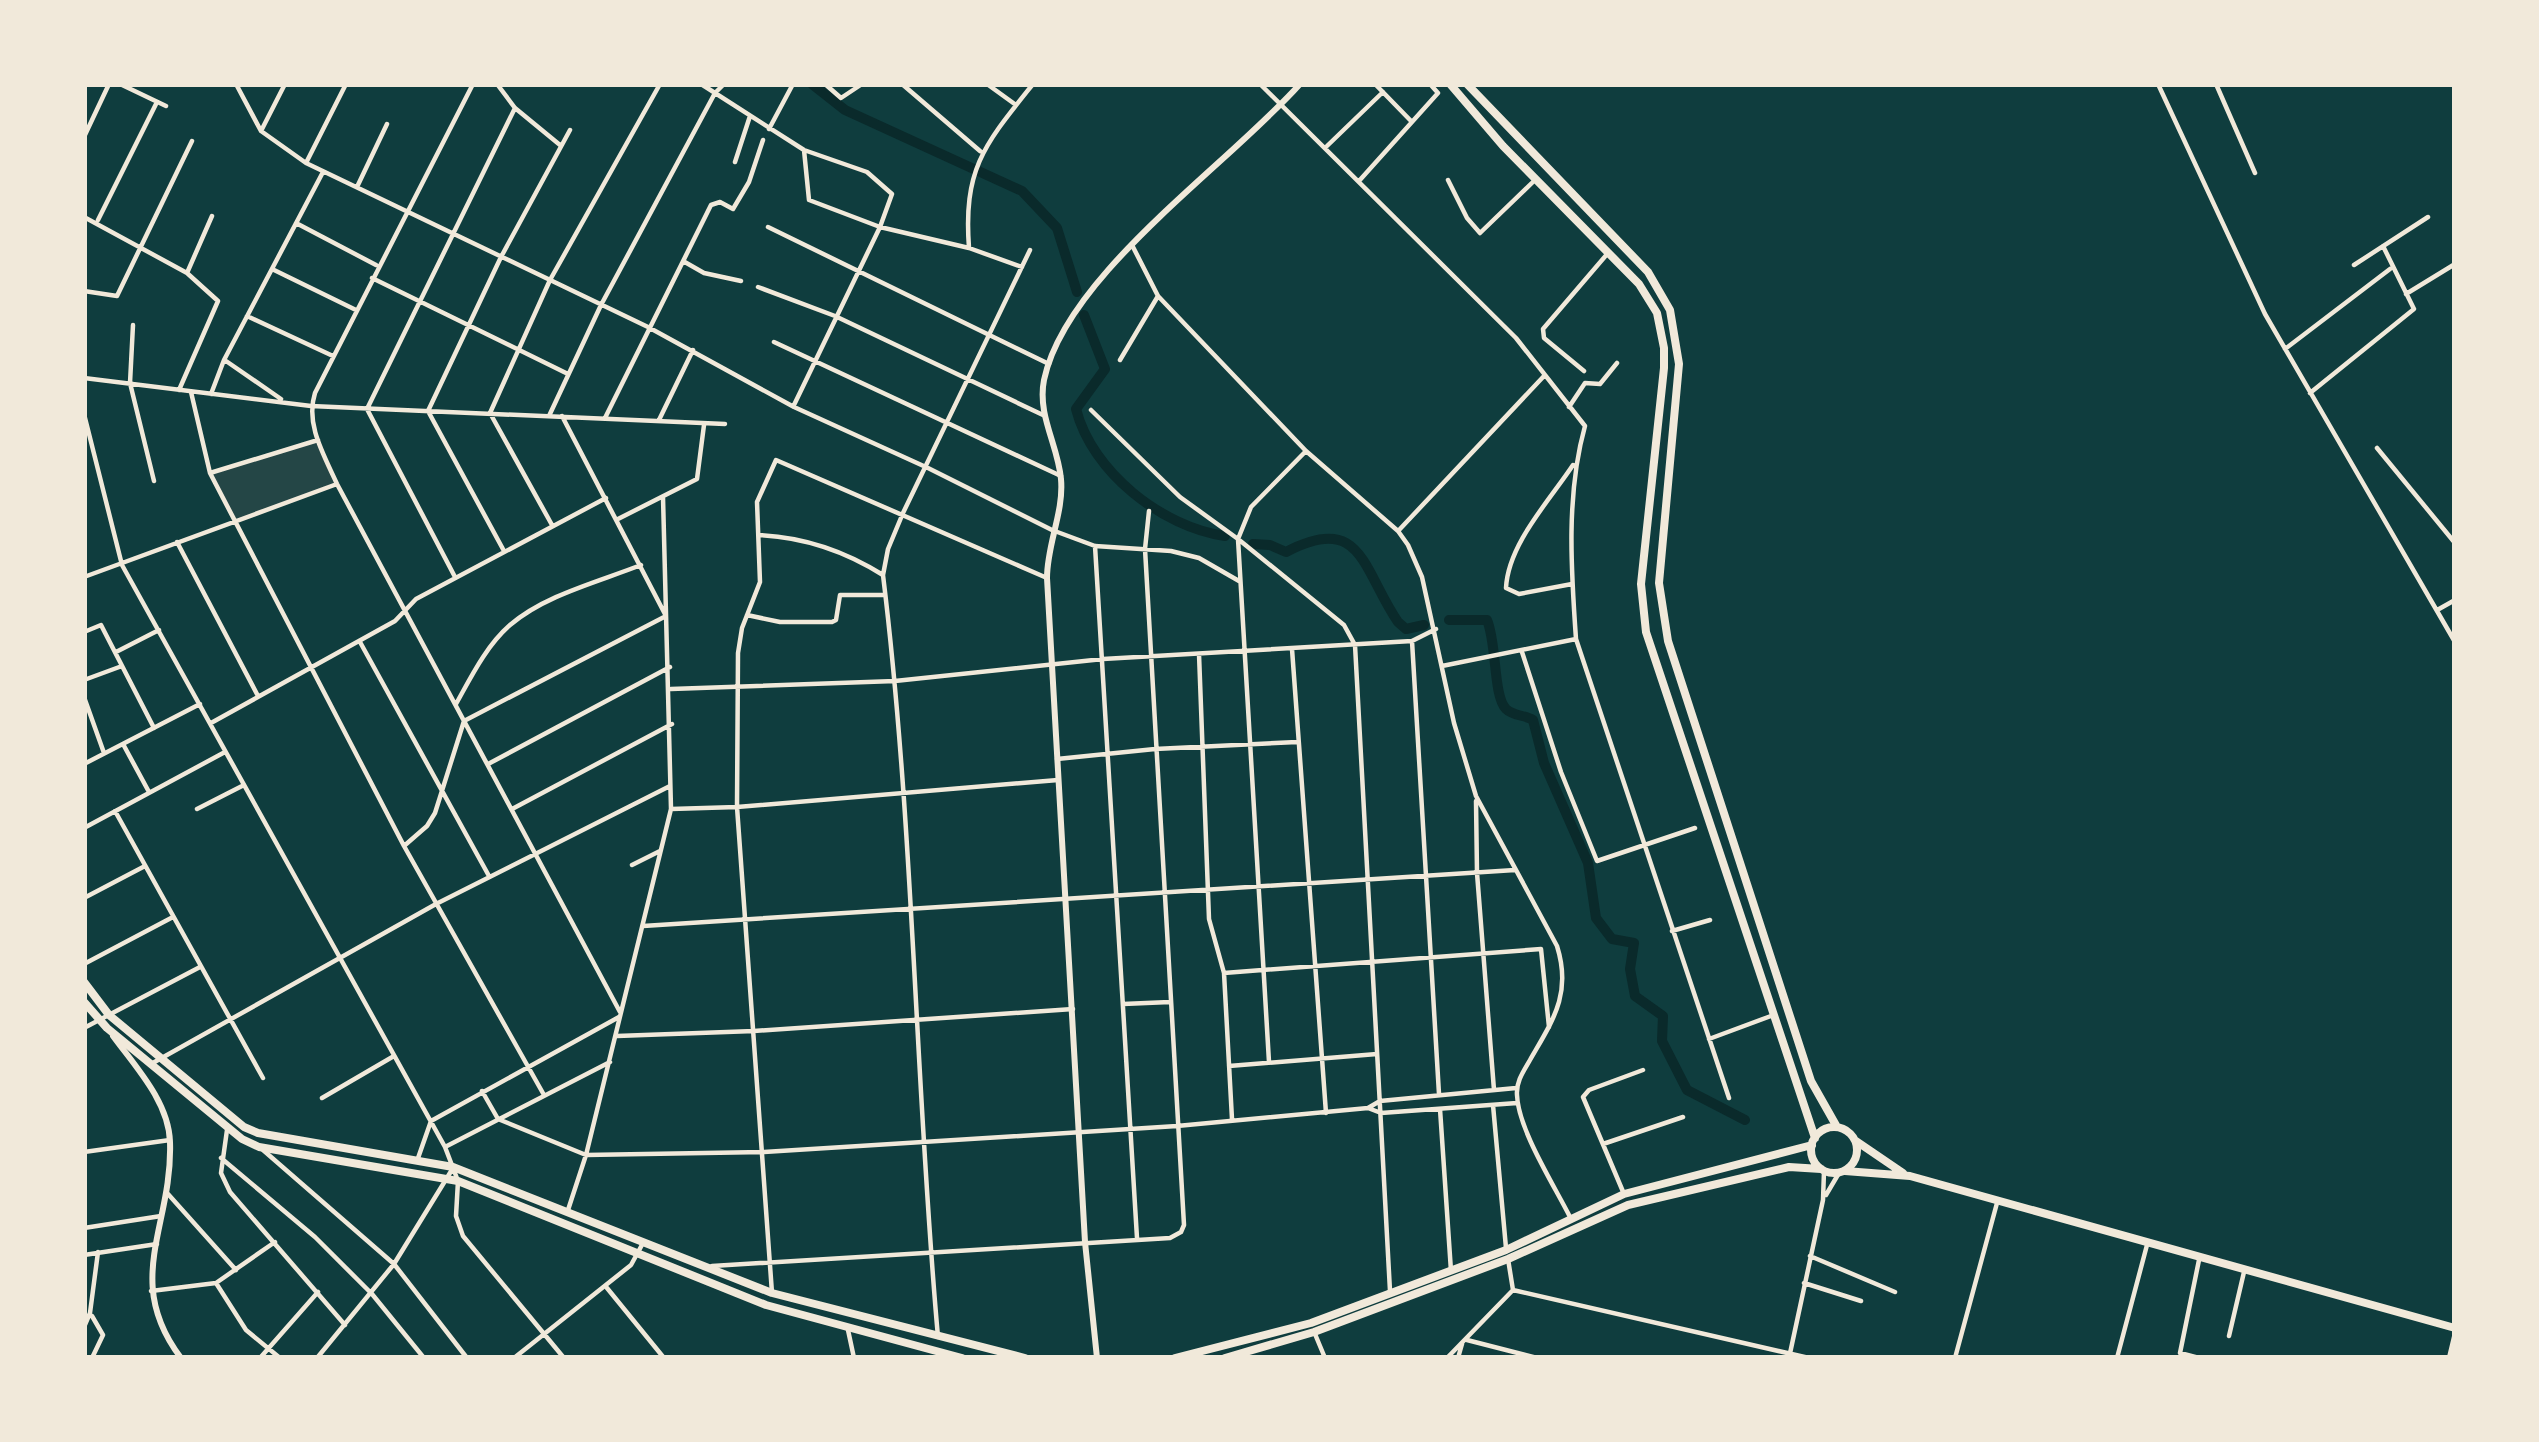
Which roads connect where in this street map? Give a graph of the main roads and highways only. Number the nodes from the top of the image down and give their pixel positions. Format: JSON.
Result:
{"nodes":[{"id":1,"x":1450,"y":84,"type":"edge"},
{"id":2,"x":1467,"y":84,"type":"edge"},
{"id":3,"x":84,"y":982,"type":"edge"},
{"id":4,"x":84,"y":1002,"type":"edge"},
{"id":5,"x":1837,"y":1127,"type":"junction"},
{"id":6,"x":1855,"y":1139,"type":"junction"},
{"id":7,"x":1813,"y":1142,"type":"junction"},
{"id":8,"x":1822,"y":1170,"type":"junction"},
{"id":9,"x":1842,"y":1172,"type":"junction"},
{"id":10,"x":1910,"y":1176,"type":"junction"},
{"id":11,"x":1573,"y":1223,"type":"junction"},
{"id":12,"x":1507,"y":1254,"type":"junction"},
{"id":13,"x":1390,"y":1298,"type":"junction"},
{"id":14,"x":1312,"y":1327,"type":"junction"},
{"id":15,"x":2455,"y":1330,"type":"edge"},
{"id":16,"x":962,"y":1358,"type":"edge"},
{"id":17,"x":1025,"y":1358,"type":"edge"},
{"id":18,"x":1175,"y":1358,"type":"edge"},
{"id":19,"x":1226,"y":1358,"type":"edge"}],
"edges":[{"from":1,"to":7,"type":"main road"},
{"from":2,"to":5,"type":"main road"},
{"from":3,"to":17,"type":"main road"},
{"from":4,"to":16,"type":"main road"},
{"from":5,"to":6,"type":"main road"},
{"from":5,"to":7,"type":"main road"},
{"from":6,"to":9,"type":"main road"},
{"from":6,"to":10,"type":"main road"},
{"from":7,"to":8,"type":"main road"},
{"from":7,"to":11,"type":"main road"},
{"from":8,"to":9,"type":"main road"},
{"from":8,"to":11,"type":"main road"},
{"from":9,"to":10,"type":"main road"},
{"from":10,"to":15,"type":"main road"},
{"from":11,"to":12,"type":"main road"},
{"from":12,"to":13,"type":"main road"},
{"from":12,"to":13,"type":"main road"},
{"from":13,"to":14,"type":"main road"},
{"from":14,"to":18,"type":"main road"},
{"from":14,"to":19,"type":"main road"}]}
